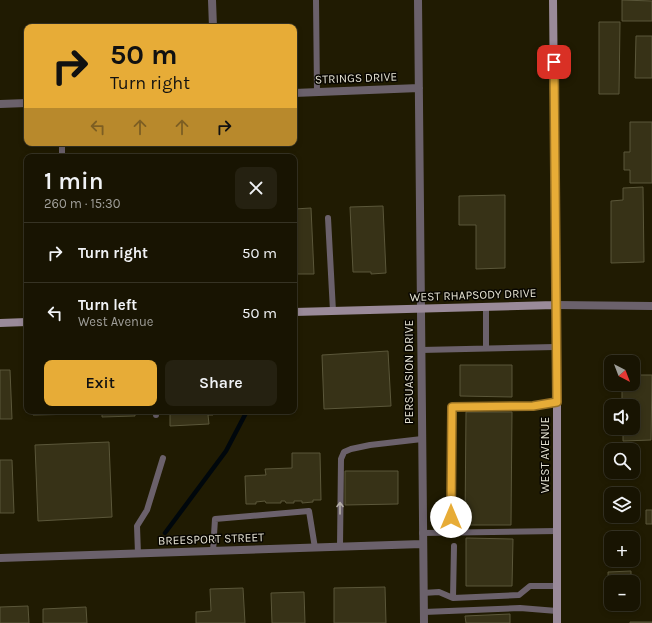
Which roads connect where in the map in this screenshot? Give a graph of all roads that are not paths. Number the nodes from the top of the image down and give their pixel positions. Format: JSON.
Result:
{"nodes":[{"id":1,"x":212,"y":0,"type":"edge"},
{"id":2,"x":316,"y":0,"type":"edge"},
{"id":3,"x":418,"y":0,"type":"edge"},
{"id":4,"x":553,"y":0,"type":"edge"},
{"id":5,"x":213,"y":24,"type":"edge"},
{"id":6,"x":419,"y":88,"type":"junction"},
{"id":7,"x":317,"y":92,"type":"junction"},
{"id":8,"x":297,"y":93,"type":"edge"},
{"id":9,"x":24,"y":103,"type":"edge"},
{"id":10,"x":0,"y":104,"type":"edge"},
{"id":11,"x":328,"y":218,"type":"dead end"},
{"id":12,"x":555,"y":304,"type":"junction"},
{"id":13,"x":486,"y":306,"type":"junction"},
{"id":14,"x":652,"y":306,"type":"edge"},
{"id":15,"x":421,"y":308,"type":"junction"},
{"id":16,"x":333,"y":311,"type":"junction"},
{"id":17,"x":297,"y":312,"type":"edge"},
{"id":18,"x":24,"y":322,"type":"edge"},
{"id":19,"x":0,"y":323,"type":"edge"},
{"id":20,"x":556,"y":347,"type":"junction"},
{"id":21,"x":486,"y":348,"type":"junction"},
{"id":22,"x":421,"y":350,"type":"junction"},
{"id":23,"x":557,"y":402,"type":"junction"},
{"id":24,"x":422,"y":439,"type":"junction"},
{"id":25,"x":163,"y":458,"type":"dead end"},
{"id":26,"x":557,"y":531,"type":"junction"},
{"id":27,"x":451,"y":532,"type":"junction"},
{"id":28,"x":422,"y":533,"type":"junction"},
{"id":29,"x":422,"y":544,"type":"junction"},
{"id":30,"x":454,"y":546,"type":"dead end"},
{"id":31,"x":340,"y":547,"type":"junction"},
{"id":32,"x":315,"y":548,"type":"junction"},
{"id":33,"x":213,"y":551,"type":"junction"},
{"id":34,"x":138,"y":554,"type":"junction"},
{"id":35,"x":0,"y":558,"type":"edge"},
{"id":36,"x":557,"y":586,"type":"junction"},
{"id":37,"x":423,"y":592,"type":"junction"},
{"id":38,"x":453,"y":598,"type":"junction"},
{"id":39,"x":557,"y":611,"type":"junction"},
{"id":40,"x":424,"y":612,"type":"junction"},
{"id":41,"x":424,"y":623,"type":"edge"},
{"id":42,"x":557,"y":623,"type":"edge"}],
"edges":[{"from":1,"to":5,"type":"street"},
{"from":2,"to":7,"type":"lane"},
{"from":3,"to":6,"type":"street","name":"PERSUASION DRIVE"},
{"from":4,"to":12,"type":"main road","name":"WEST AVENUE"},
{"from":6,"to":7,"type":"street","name":"STRINGS DRIVE"},
{"from":6,"to":15,"type":"street","name":"PERSUASION DRIVE"},
{"from":7,"to":8,"type":"street","name":"STRINGS DRIVE"},
{"from":9,"to":10,"type":"street"},
{"from":11,"to":16,"type":"lane"},
{"from":12,"to":13,"type":"main road","name":"WEST RHAPSODY DRIVE"},
{"from":12,"to":14,"type":"street","name":"WEST RHAPSODY DRIVE"},
{"from":12,"to":20,"type":"main road","name":"WEST AVENUE"},
{"from":13,"to":15,"type":"main road","name":"WEST RHAPSODY DRIVE"},
{"from":13,"to":21,"type":"lane"},
{"from":15,"to":16,"type":"main road","name":"WEST RHAPSODY DRIVE"},
{"from":15,"to":22,"type":"street","name":"PERSUASION DRIVE"},
{"from":16,"to":17,"type":"main road","name":"WEST RHAPSODY DRIVE"},
{"from":18,"to":19,"type":"main road"},
{"from":20,"to":21,"type":"lane"},
{"from":20,"to":23,"type":"main road","name":"WEST AVENUE"},
{"from":21,"to":22,"type":"lane"},
{"from":22,"to":24,"type":"street","name":"PERSUASION DRIVE"},
{"from":23,"to":26,"type":"main road","name":"WEST AVENUE"},
{"from":23,"to":27,"type":"lane"},
{"from":24,"to":28,"type":"street","name":"PERSUASION DRIVE"},
{"from":31,"to":24,"type":"lane","one_way":true},
{"from":25,"to":34,"type":"lane"},
{"from":26,"to":27,"type":"lane"},
{"from":26,"to":36,"type":"main road","name":"WEST AVENUE"},
{"from":27,"to":28,"type":"lane"},
{"from":28,"to":29,"type":"street","name":"PERSUASION DRIVE"},
{"from":29,"to":31,"type":"street","name":"BREESPORT STREET"},
{"from":29,"to":37,"type":"street","name":"PERSUASION DRIVE"},
{"from":30,"to":38,"type":"lane"},
{"from":31,"to":32,"type":"street","name":"BREESPORT STREET"},
{"from":32,"to":33,"type":"street","name":"BREESPORT STREET"},
{"from":32,"to":33,"type":"lane"},
{"from":33,"to":34,"type":"street","name":"BREESPORT STREET"},
{"from":34,"to":35,"type":"street","name":"BREESPORT STREET"},
{"from":36,"to":38,"type":"lane"},
{"from":36,"to":39,"type":"main road","name":"WEST AVENUE"},
{"from":37,"to":38,"type":"lane"},
{"from":37,"to":40,"type":"street","name":"PERSUASION DRIVE"},
{"from":39,"to":40,"type":"lane"},
{"from":39,"to":42,"type":"main road","name":"WEST AVENUE"},
{"from":40,"to":41,"type":"street","name":"PERSUASION DRIVE"}]}
